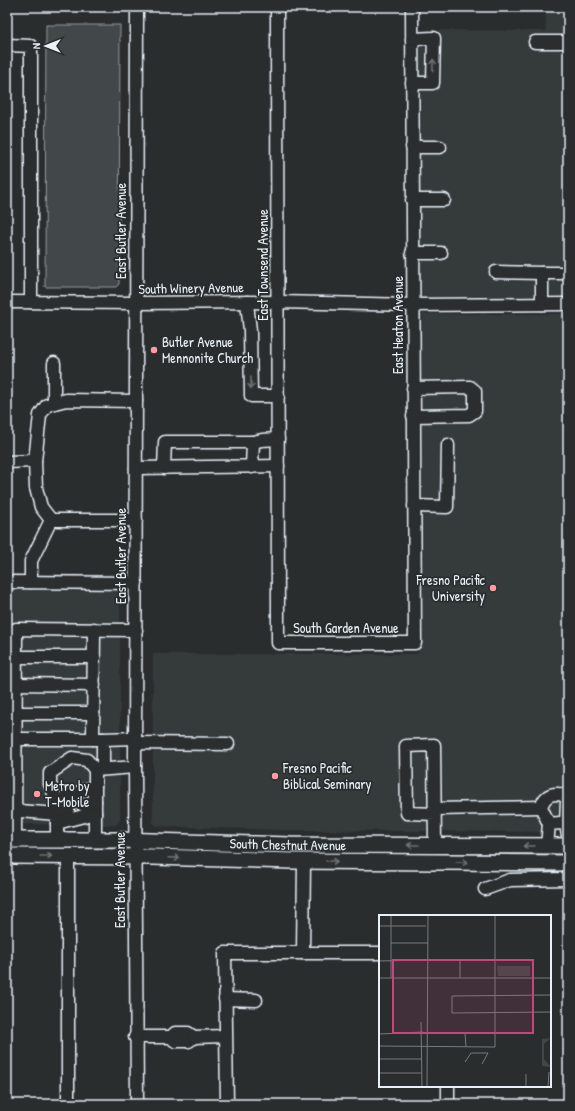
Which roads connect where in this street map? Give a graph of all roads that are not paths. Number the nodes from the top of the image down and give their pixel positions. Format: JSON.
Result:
{"nodes":[{"id":1,"x":137,"y":7,"type":"edge"},
{"id":2,"x":277,"y":7,"type":"edge"},
{"id":3,"x":412,"y":7,"type":"edge"},
{"id":4,"x":412,"y":38,"type":"junction"},
{"id":5,"x":535,"y":42,"type":"dead end"},
{"id":6,"x":568,"y":42,"type":"edge"},
{"id":7,"x":7,"y":46,"type":"edge"},
{"id":8,"x":412,"y":83,"type":"junction"},
{"id":9,"x":412,"y":147,"type":"junction"},
{"id":10,"x":440,"y":147,"type":"dead end"},
{"id":11,"x":412,"y":200,"type":"junction"},
{"id":12,"x":444,"y":200,"type":"dead end"},
{"id":13,"x":412,"y":253,"type":"junction"},
{"id":14,"x":441,"y":253,"type":"dead end"},
{"id":15,"x":496,"y":272,"type":"dead end"},
{"id":16,"x":542,"y":273,"type":"junction"},
{"id":17,"x":568,"y":273,"type":"edge"},
{"id":18,"x":7,"y":302,"type":"edge"},
{"id":19,"x":31,"y":302,"type":"junction"},
{"id":20,"x":247,"y":302,"type":"junction"},
{"id":21,"x":278,"y":302,"type":"junction"},
{"id":22,"x":136,"y":303,"type":"junction"},
{"id":23,"x":542,"y":304,"type":"junction"},
{"id":24,"x":568,"y":304,"type":"edge"},
{"id":25,"x":413,"y":305,"type":"junction"},
{"id":26,"x":54,"y":363,"type":"dead end"},
{"id":27,"x":413,"y":388,"type":"junction"},
{"id":28,"x":278,"y":396,"type":"junction"},
{"id":29,"x":136,"y":401,"type":"junction"},
{"id":30,"x":54,"y":403,"type":"junction"},
{"id":31,"x":413,"y":416,"type":"junction"},
{"id":32,"x":278,"y":439,"type":"junction"},
{"id":33,"x":253,"y":442,"type":"junction"},
{"id":34,"x":448,"y":445,"type":"dead end"},
{"id":35,"x":35,"y":461,"type":"junction"},
{"id":36,"x":7,"y":462,"type":"edge"},
{"id":37,"x":278,"y":466,"type":"junction"},
{"id":38,"x":252,"y":467,"type":"junction"},
{"id":39,"x":136,"y":468,"type":"junction"},
{"id":40,"x":164,"y":468,"type":"junction"},
{"id":41,"x":414,"y":506,"type":"junction"},
{"id":42,"x":51,"y":520,"type":"junction"},
{"id":43,"x":136,"y":520,"type":"junction"},
{"id":44,"x":7,"y":582,"type":"edge"},
{"id":45,"x":31,"y":582,"type":"junction"},
{"id":46,"x":136,"y":583,"type":"junction"},
{"id":47,"x":94,"y":629,"type":"junction"},
{"id":48,"x":136,"y":630,"type":"junction"},
{"id":49,"x":278,"y":643,"type":"joint"},
{"id":50,"x":415,"y":643,"type":"joint"},
{"id":51,"x":16,"y":657,"type":"junction"},
{"id":52,"x":94,"y":657,"type":"junction"},
{"id":53,"x":16,"y":684,"type":"junction"},
{"id":54,"x":94,"y":685,"type":"junction"},
{"id":55,"x":16,"y":713,"type":"junction"},
{"id":56,"x":93,"y":713,"type":"junction"},
{"id":57,"x":16,"y":739,"type":"junction"},
{"id":58,"x":98,"y":739,"type":"junction"},
{"id":59,"x":135,"y":741,"type":"junction"},
{"id":60,"x":228,"y":744,"type":"dead end"},
{"id":61,"x":135,"y":767,"type":"junction"},
{"id":62,"x":99,"y":769,"type":"junction"},
{"id":63,"x":11,"y":778,"type":"edge"},
{"id":64,"x":95,"y":786,"type":"junction"},
{"id":65,"x":566,"y":795,"type":"edge"},
{"id":66,"x":57,"y":801,"type":"junction"},
{"id":67,"x":83,"y":805,"type":"dead end"},
{"id":68,"x":95,"y":807,"type":"junction"},
{"id":69,"x":541,"y":807,"type":"junction"},
{"id":70,"x":11,"y":810,"type":"edge"},
{"id":71,"x":435,"y":811,"type":"junction"},
{"id":72,"x":60,"y":816,"type":"junction"},
{"id":73,"x":549,"y":824,"type":"junction"},
{"id":74,"x":567,"y":830,"type":"edge"},
{"id":75,"x":11,"y":840,"type":"edge"},
{"id":76,"x":57,"y":840,"type":"junction"},
{"id":77,"x":96,"y":840,"type":"junction"},
{"id":78,"x":135,"y":840,"type":"junction"},
{"id":79,"x":435,"y":845,"type":"junction"},
{"id":80,"x":546,"y":846,"type":"junction"},
{"id":81,"x":568,"y":846,"type":"edge"},
{"id":82,"x":7,"y":856,"type":"edge"},
{"id":83,"x":68,"y":856,"type":"junction"},
{"id":84,"x":135,"y":857,"type":"junction"},
{"id":85,"x":304,"y":861,"type":"junction"},
{"id":86,"x":568,"y":862,"type":"edge"},
{"id":87,"x":568,"y":879,"type":"edge"},
{"id":88,"x":485,"y":889,"type":"dead end"},
{"id":89,"x":303,"y":953,"type":"junction"},
{"id":90,"x":379,"y":953,"type":"edge"},
{"id":91,"x":225,"y":999,"type":"junction"},
{"id":92,"x":256,"y":1000,"type":"dead end"},
{"id":93,"x":225,"y":1036,"type":"junction"},
{"id":94,"x":136,"y":1037,"type":"junction"},
{"id":95,"x":448,"y":1087,"type":"edge"},
{"id":96,"x":68,"y":1104,"type":"edge"},
{"id":97,"x":137,"y":1104,"type":"edge"},
{"id":98,"x":227,"y":1104,"type":"edge"},
{"id":99,"x":448,"y":1104,"type":"edge"}],
"edges":[{"from":1,"to":22,"type":"street","name":"East Butler Avenue"},
{"from":2,"to":21,"type":"street","name":"East Townsend Avenue"},
{"from":3,"to":4,"type":"street","name":"East Heaton Avenue"},
{"from":4,"to":8,"type":"street","name":"East Heaton Avenue"},
{"from":8,"to":4,"type":"street","one_way":true},
{"from":5,"to":6,"type":"street"},
{"from":7,"to":19,"type":"street"},
{"from":8,"to":9,"type":"street","name":"East Heaton Avenue"},
{"from":9,"to":10,"type":"street"},
{"from":9,"to":11,"type":"street","name":"East Heaton Avenue"},
{"from":11,"to":12,"type":"street"},
{"from":11,"to":13,"type":"street","name":"East Heaton Avenue"},
{"from":13,"to":14,"type":"street"},
{"from":13,"to":25,"type":"street","name":"East Heaton Avenue"},
{"from":15,"to":16,"type":"street"},
{"from":16,"to":17,"type":"street"},
{"from":16,"to":23,"type":"street"},
{"from":18,"to":19,"type":"street","name":"South Winery Avenue"},
{"from":19,"to":22,"type":"street","name":"South Winery Avenue"},
{"from":20,"to":21,"type":"street","name":"South Winery Avenue"},
{"from":20,"to":22,"type":"street","name":"South Winery Avenue"},
{"from":20,"to":28,"type":"street","one_way":true},
{"from":21,"to":25,"type":"street","name":"South Winery Avenue"},
{"from":21,"to":28,"type":"street","name":"East Townsend Avenue"},
{"from":22,"to":29,"type":"street","name":"East Butler Avenue"},
{"from":23,"to":24,"type":"street","name":"South Winery Avenue"},
{"from":23,"to":25,"type":"street","name":"South Winery Avenue"},
{"from":25,"to":27,"type":"street","name":"East Heaton Avenue"},
{"from":26,"to":30,"type":"street"},
{"from":27,"to":31,"type":"street","name":"East Heaton Avenue"},
{"from":27,"to":31,"type":"street"},
{"from":28,"to":32,"type":"street","name":"East Townsend Avenue"},
{"from":29,"to":30,"type":"street"},
{"from":29,"to":39,"type":"street","name":"East Butler Avenue"},
{"from":30,"to":35,"type":"street"},
{"from":31,"to":41,"type":"street","name":"East Heaton Avenue"},
{"from":32,"to":33,"type":"street"},
{"from":32,"to":37,"type":"street","name":"East Townsend Avenue"},
{"from":33,"to":38,"type":"street"},
{"from":33,"to":40,"type":"street"},
{"from":34,"to":41,"type":"street"},
{"from":35,"to":36,"type":"street"},
{"from":35,"to":42,"type":"street"},
{"from":37,"to":38,"type":"street"},
{"from":37,"to":49,"type":"street","name":"East Townsend Avenue"},
{"from":38,"to":40,"type":"street"},
{"from":39,"to":40,"type":"street"},
{"from":39,"to":43,"type":"street","name":"East Butler Avenue"},
{"from":41,"to":50,"type":"street","name":"East Heaton Avenue"},
{"from":42,"to":43,"type":"street"},
{"from":42,"to":45,"type":"street"},
{"from":43,"to":46,"type":"street","name":"East Butler Avenue"},
{"from":44,"to":45,"type":"street"},
{"from":45,"to":46,"type":"street"},
{"from":46,"to":48,"type":"street","name":"East Butler Avenue"},
{"from":47,"to":48,"type":"street"},
{"from":47,"to":51,"type":"street"},
{"from":47,"to":52,"type":"street"},
{"from":48,"to":59,"type":"street","name":"East Butler Avenue"},
{"from":49,"to":50,"type":"street","name":"South Garden Avenue"},
{"from":51,"to":52,"type":"street"},
{"from":51,"to":53,"type":"street"},
{"from":52,"to":54,"type":"street"},
{"from":53,"to":54,"type":"street"},
{"from":53,"to":55,"type":"street"},
{"from":54,"to":56,"type":"street"},
{"from":55,"to":56,"type":"street"},
{"from":55,"to":57,"type":"street"},
{"from":56,"to":58,"type":"street"},
{"from":57,"to":58,"type":"street"},
{"from":57,"to":63,"type":"street"},
{"from":58,"to":59,"type":"street"},
{"from":58,"to":62,"type":"street"},
{"from":59,"to":60,"type":"street"},
{"from":59,"to":61,"type":"street","name":"East Butler Avenue"},
{"from":61,"to":62,"type":"street"},
{"from":61,"to":78,"type":"street","name":"East Butler Avenue"},
{"from":62,"to":64,"type":"street"},
{"from":62,"to":66,"type":"street"},
{"from":63,"to":70,"type":"street"},
{"from":64,"to":66,"type":"street"},
{"from":64,"to":68,"type":"street"},
{"from":65,"to":69,"type":"street"},
{"from":65,"to":74,"type":"street"},
{"from":66,"to":72,"type":"street"},
{"from":67,"to":68,"type":"street"},
{"from":68,"to":72,"type":"street"},
{"from":68,"to":77,"type":"street"},
{"from":69,"to":71,"type":"street"},
{"from":69,"to":73,"type":"street"},
{"from":70,"to":72,"type":"street"},
{"from":70,"to":75,"type":"street"},
{"from":71,"to":71,"type":"street"},
{"from":71,"to":79,"type":"street"},
{"from":72,"to":76,"type":"street"},
{"from":73,"to":74,"type":"street"},
{"from":73,"to":80,"type":"street"},
{"from":75,"to":76,"type":"main road","name":"South Chestnut Avenue"},
{"from":76,"to":77,"type":"main road","name":"South Chestnut Avenue"},
{"from":77,"to":78,"type":"main road","name":"South Chestnut Avenue"},
{"from":79,"to":78,"type":"main road","name":"South Chestnut Avenue","one_way":true},
{"from":78,"to":84,"type":"street","name":"East Butler Avenue"},
{"from":80,"to":79,"type":"main road","name":"South Chestnut Avenue","one_way":true},
{"from":80,"to":81,"type":"main road","name":"South Chestnut Avenue"},
{"from":82,"to":83,"type":"main road","name":"South Chestnut Avenue","one_way":true},
{"from":83,"to":84,"type":"main road","name":"South Chestnut Avenue"},
{"from":83,"to":96,"type":"street"},
{"from":84,"to":85,"type":"main road","name":"South Chestnut Avenue","one_way":true},
{"from":84,"to":94,"type":"street","name":"East Butler Avenue"},
{"from":85,"to":86,"type":"main road","name":"South Chestnut Avenue","one_way":true},
{"from":85,"to":89,"type":"street"},
{"from":87,"to":88,"type":"street"},
{"from":89,"to":90,"type":"street"},
{"from":89,"to":91,"type":"street"},
{"from":91,"to":92,"type":"street"},
{"from":91,"to":93,"type":"street"},
{"from":93,"to":94,"type":"street"},
{"from":93,"to":98,"type":"street"},
{"from":94,"to":97,"type":"street","name":"East Butler Avenue"},
{"from":95,"to":99,"type":"street"}]}
